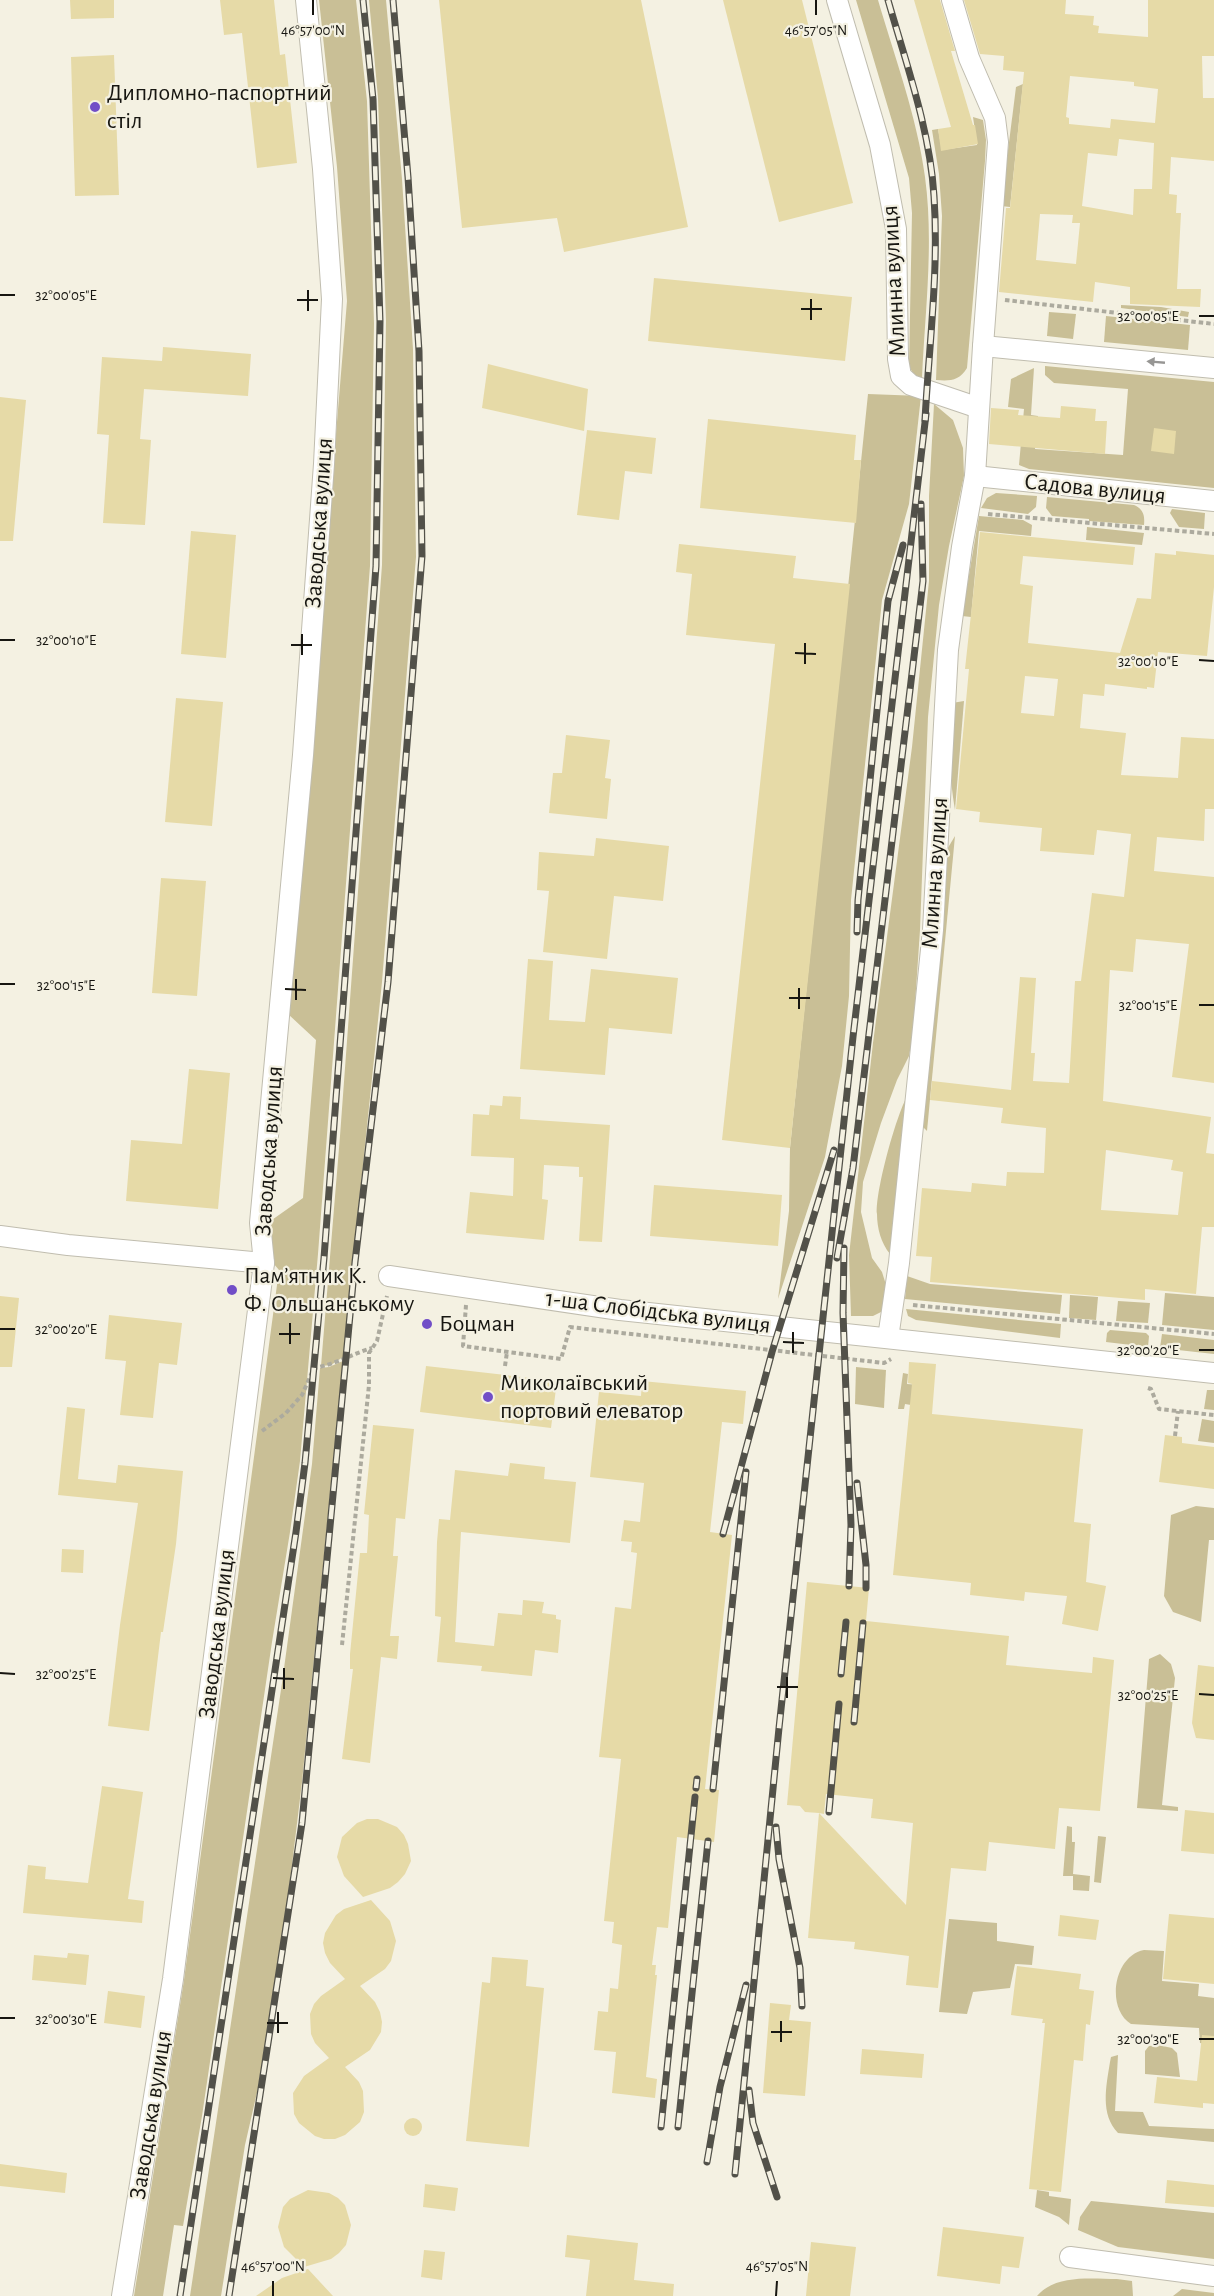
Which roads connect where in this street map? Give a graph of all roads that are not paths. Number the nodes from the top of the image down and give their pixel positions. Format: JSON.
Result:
{"nodes":[{"id":1,"x":306,"y":0,"type":"edge"},
{"id":2,"x":837,"y":0,"type":"edge"},
{"id":3,"x":952,"y":0,"type":"edge"},
{"id":4,"x":983,"y":346,"type":"junction"},
{"id":5,"x":1214,"y":368,"type":"edge"},
{"id":6,"x":979,"y":408,"type":"junction"},
{"id":7,"x":975,"y":476,"type":"junction"},
{"id":8,"x":1214,"y":501,"type":"edge"},
{"id":9,"x":0,"y":1236,"type":"edge"},
{"id":10,"x":264,"y":1263,"type":"junction"},
{"id":11,"x":388,"y":1283,"type":"road end"},
{"id":12,"x":892,"y":1347,"type":"junction"},
{"id":13,"x":1214,"y":1373,"type":"edge"},
{"id":14,"x":1070,"y":2257,"type":"dead end"},
{"id":15,"x":1214,"y":2276,"type":"edge"},
{"id":16,"x":122,"y":2296,"type":"edge"}],
"edges":[{"from":1,"to":10,"type":"street","name":"Заводська вулиця"},
{"from":2,"to":6,"type":"street","name":"Млинна вулиця"},
{"from":3,"to":4,"type":"street","name":"Млинна вулиця"},
{"from":5,"to":4,"type":"street","one_way":true},
{"from":4,"to":6,"type":"street","name":"Млинна вулиця"},
{"from":6,"to":7,"type":"street","name":"Млинна вулиця"},
{"from":7,"to":8,"type":"street","name":"Садова вулиця"},
{"from":7,"to":12,"type":"street","name":"Млинна вулиця"},
{"from":9,"to":10,"type":"street"},
{"from":10,"to":16,"type":"street","name":"Заводська вулиця"},
{"from":11,"to":12,"type":"street","name":"1-ша Слобідська вулиця"},
{"from":12,"to":13,"type":"street","name":"1-ша Слобідська вулиця"},
{"from":14,"to":15,"type":"street"}]}
